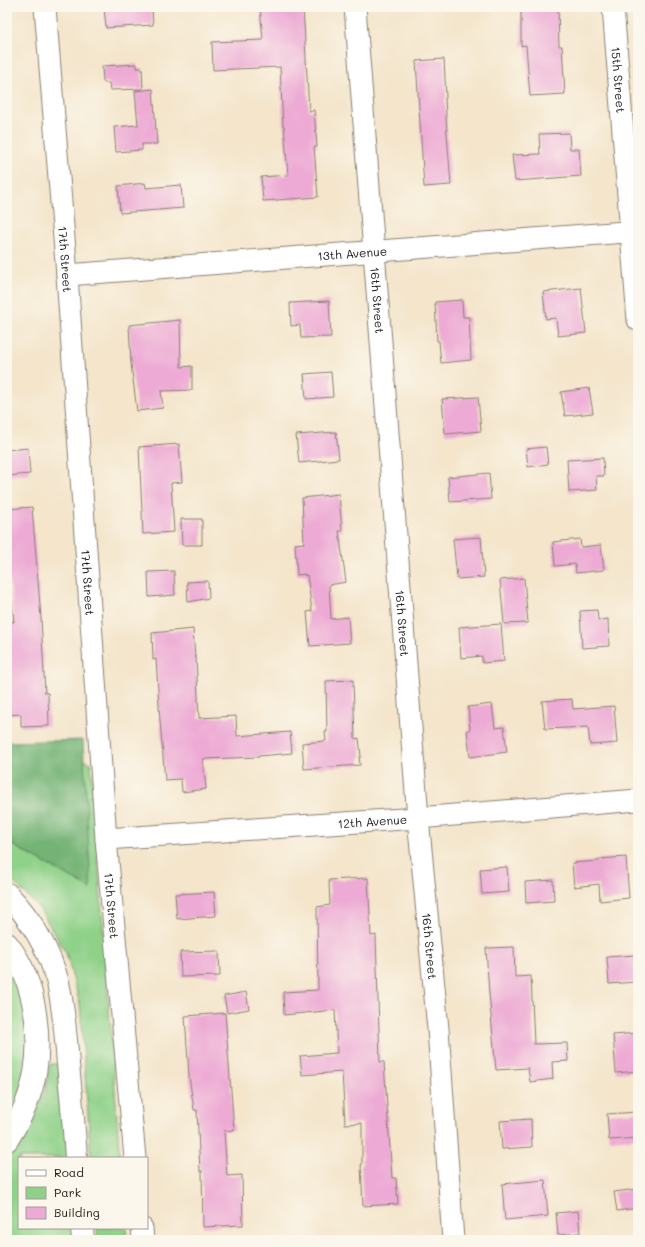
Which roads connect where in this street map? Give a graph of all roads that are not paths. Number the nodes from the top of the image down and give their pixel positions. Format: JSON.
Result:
{"nodes":[{"id":1,"x":45,"y":7,"type":"edge"},
{"id":2,"x":355,"y":7,"type":"edge"},
{"id":3,"x":613,"y":7,"type":"edge"},
{"id":4,"x":635,"y":232,"type":"edge"},
{"id":5,"x":373,"y":252,"type":"junction"},
{"id":6,"x":66,"y":275,"type":"junction"},
{"id":7,"x":638,"y":320,"type":"edge"},
{"id":8,"x":638,"y":800,"type":"edge"},
{"id":9,"x":418,"y":818,"type":"junction"},
{"id":10,"x":106,"y":839,"type":"junction"},
{"id":11,"x":7,"y":894,"type":"edge"},
{"id":12,"x":7,"y":944,"type":"edge"},
{"id":13,"x":7,"y":1140,"type":"edge"},
{"id":14,"x":76,"y":1157,"type":"edge"},
{"id":15,"x":135,"y":1157,"type":"edge"},
{"id":16,"x":82,"y":1229,"type":"edge"},
{"id":17,"x":142,"y":1229,"type":"edge"},
{"id":18,"x":83,"y":1240,"type":"edge"},
{"id":19,"x":143,"y":1240,"type":"edge"},
{"id":20,"x":452,"y":1240,"type":"edge"}],
"edges":[{"from":1,"to":6,"type":"street","name":"17th Street"},
{"from":2,"to":5,"type":"street","name":"16th Street"},
{"from":3,"to":4,"type":"street","name":"15th Street"},
{"from":4,"to":5,"type":"street","name":"13th Avenue"},
{"from":4,"to":7,"type":"street","name":"15th Street"},
{"from":5,"to":6,"type":"street","name":"13th Avenue"},
{"from":5,"to":9,"type":"street","name":"16th Street"},
{"from":6,"to":10,"type":"street","name":"17th Street"},
{"from":8,"to":9,"type":"street","name":"12th Avenue"},
{"from":9,"to":10,"type":"street","name":"12th Avenue"},
{"from":9,"to":20,"type":"street","name":"16th Street"},
{"from":10,"to":15,"type":"street","name":"17th Street"},
{"from":11,"to":14,"type":"highway"},
{"from":12,"to":13,"type":"highway"},
{"from":16,"to":18,"type":"highway"},
{"from":17,"to":19,"type":"street"}]}
